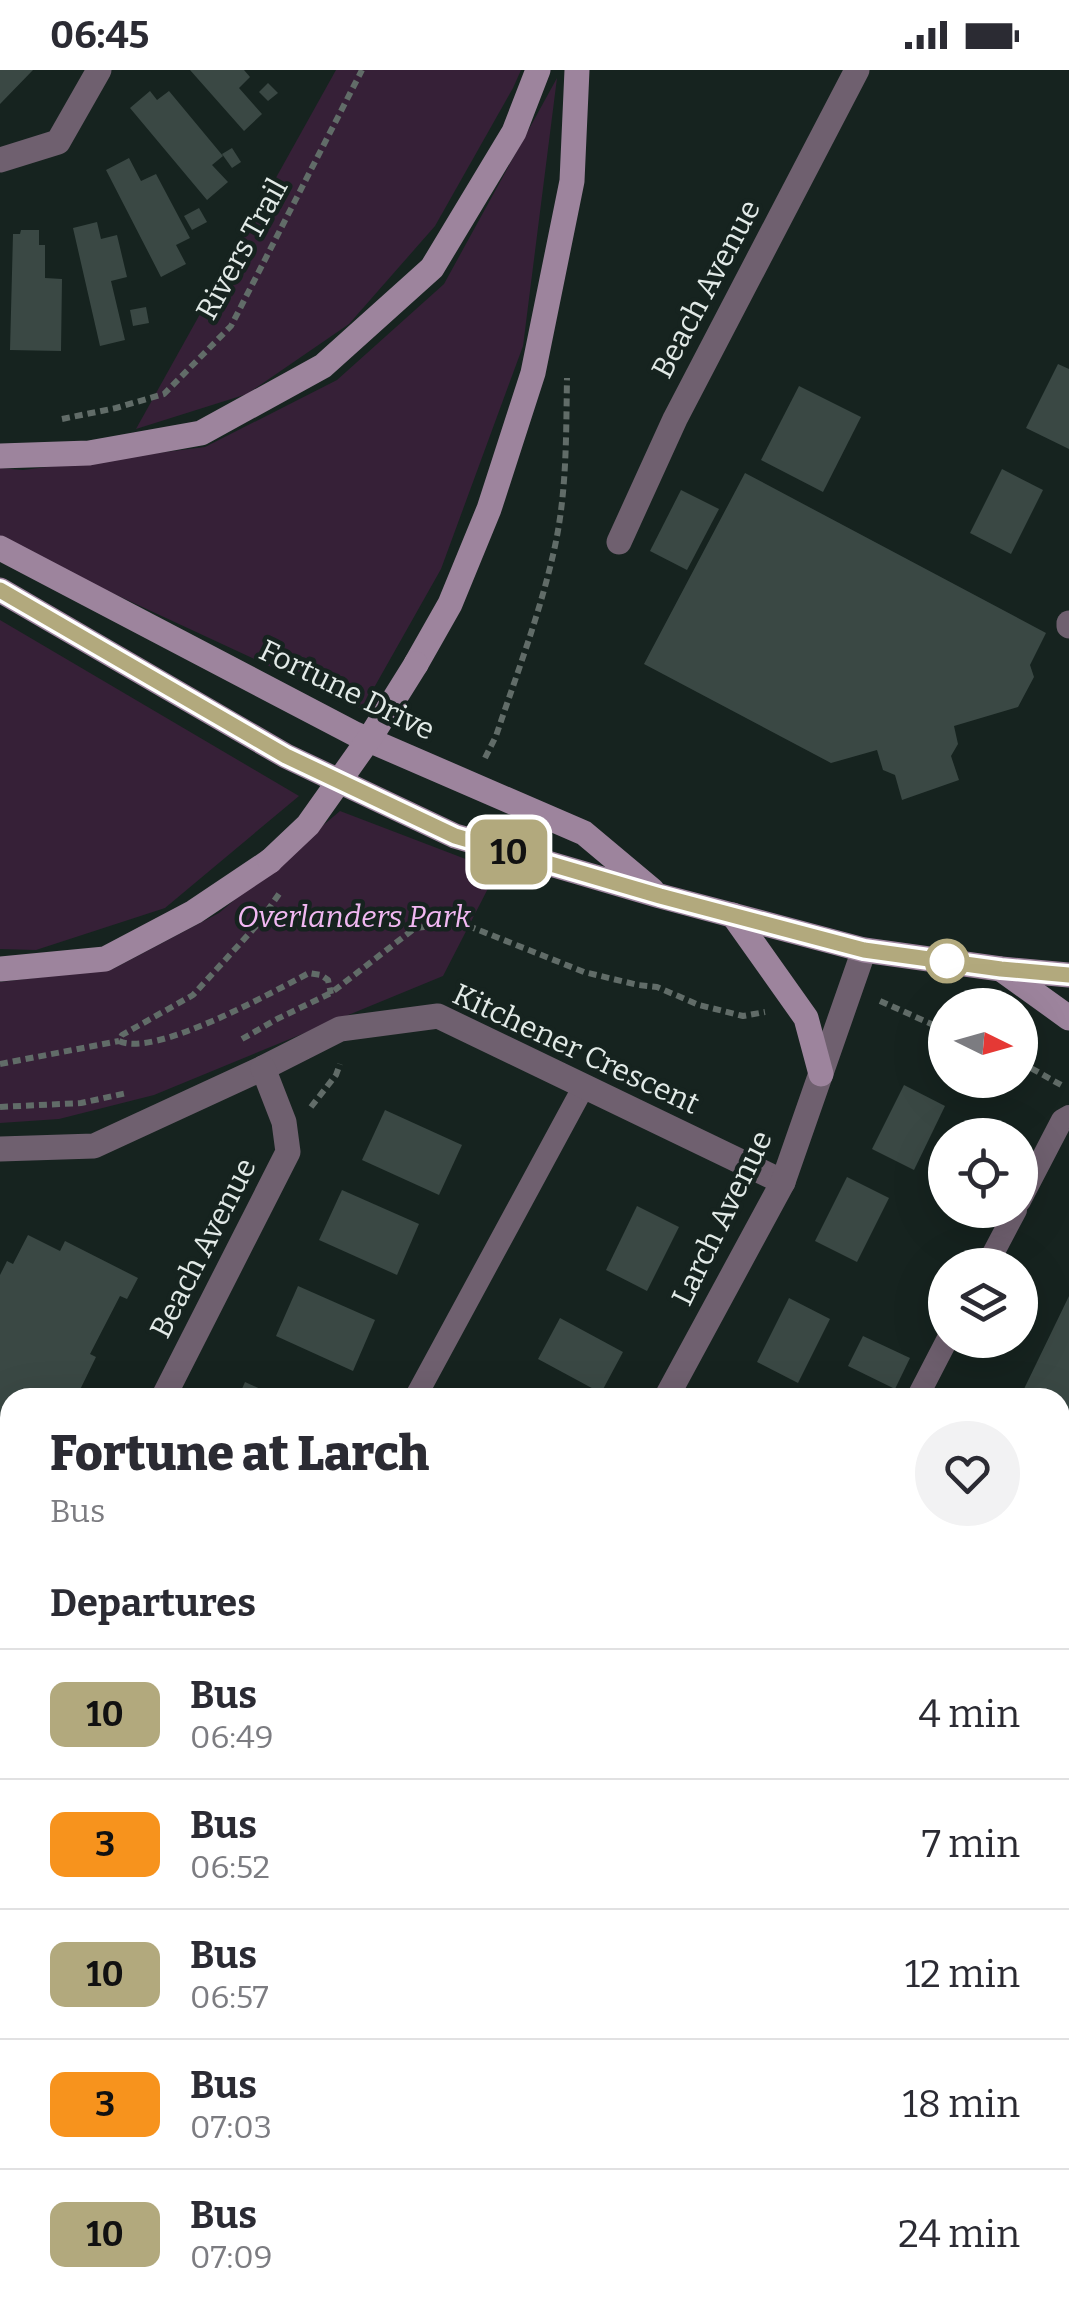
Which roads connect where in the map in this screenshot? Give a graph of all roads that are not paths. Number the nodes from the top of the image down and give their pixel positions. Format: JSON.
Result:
{"nodes":[{"id":1,"x":98,"y":70,"type":"edge"},
{"id":2,"x":538,"y":70,"type":"edge"},
{"id":3,"x":577,"y":70,"type":"edge"},
{"id":4,"x":857,"y":70,"type":"edge"},
{"id":5,"x":0,"y":160,"type":"edge"},
{"id":6,"x":0,"y":456,"type":"edge"},
{"id":7,"x":619,"y":542,"type":"dead end"},
{"id":8,"x":0,"y":548,"type":"edge"},
{"id":9,"x":0,"y":590,"type":"edge"},
{"id":10,"x":660,"y":896,"type":"junction"},
{"id":11,"x":732,"y":915,"type":"junction"},
{"id":12,"x":864,"y":950,"type":"junction"},
{"id":13,"x":0,"y":969,"type":"edge"},
{"id":14,"x":1001,"y":969,"type":"junction"},
{"id":15,"x":1069,"y":975,"type":"edge"},
{"id":16,"x":1069,"y":1018,"type":"edge"},
{"id":17,"x":263,"y":1068,"type":"junction"},
{"id":18,"x":821,"y":1074,"type":"junction"},
{"id":19,"x":584,"y":1086,"type":"junction"},
{"id":20,"x":1069,"y":1116,"type":"edge"},
{"id":21,"x":0,"y":1149,"type":"edge"},
{"id":22,"x":1038,"y":1167,"type":"edge"},
{"id":23,"x":783,"y":1182,"type":"junction"},
{"id":24,"x":938,"y":1358,"type":"edge"},
{"id":25,"x":168,"y":1388,"type":"edge"},
{"id":26,"x":420,"y":1388,"type":"edge"},
{"id":27,"x":671,"y":1388,"type":"edge"},
{"id":28,"x":922,"y":1388,"type":"edge"}],
"edges":[{"from":1,"to":5,"type":"street"},
{"from":2,"to":6,"type":"main road"},
{"from":3,"to":13,"type":"main road","bridge":true},
{"from":4,"to":7,"type":"street","name":"Beach Avenue"},
{"from":8,"to":10,"type":"main road","name":"Fortune Drive"},
{"from":9,"to":10,"type":"main road","name":"Fortune Drive"},
{"from":10,"to":11,"type":"main road","name":"Fortune Drive"},
{"from":11,"to":12,"type":"main road","name":"Fortune Drive"},
{"from":11,"to":18,"type":"main road"},
{"from":12,"to":14,"type":"main road","name":"Fortune Drive"},
{"from":12,"to":18,"type":"street","name":"Larch Avenue"},
{"from":14,"to":15,"type":"main road","name":"Fortune Drive"},
{"from":14,"to":16,"type":"main road"},
{"from":17,"to":19,"type":"street","name":"Kitchener Crescent"},
{"from":17,"to":21,"type":"street","name":"Kitchener Crescent"},
{"from":17,"to":25,"type":"street","name":"Beach Avenue"},
{"from":18,"to":23,"type":"street","name":"Larch Avenue"},
{"from":19,"to":23,"type":"street","name":"Kitchener Crescent"},
{"from":19,"to":26,"type":"lane"},
{"from":20,"to":22,"type":"lane"},
{"from":23,"to":27,"type":"street","name":"Larch Avenue"},
{"from":24,"to":28,"type":"lane"}]}
